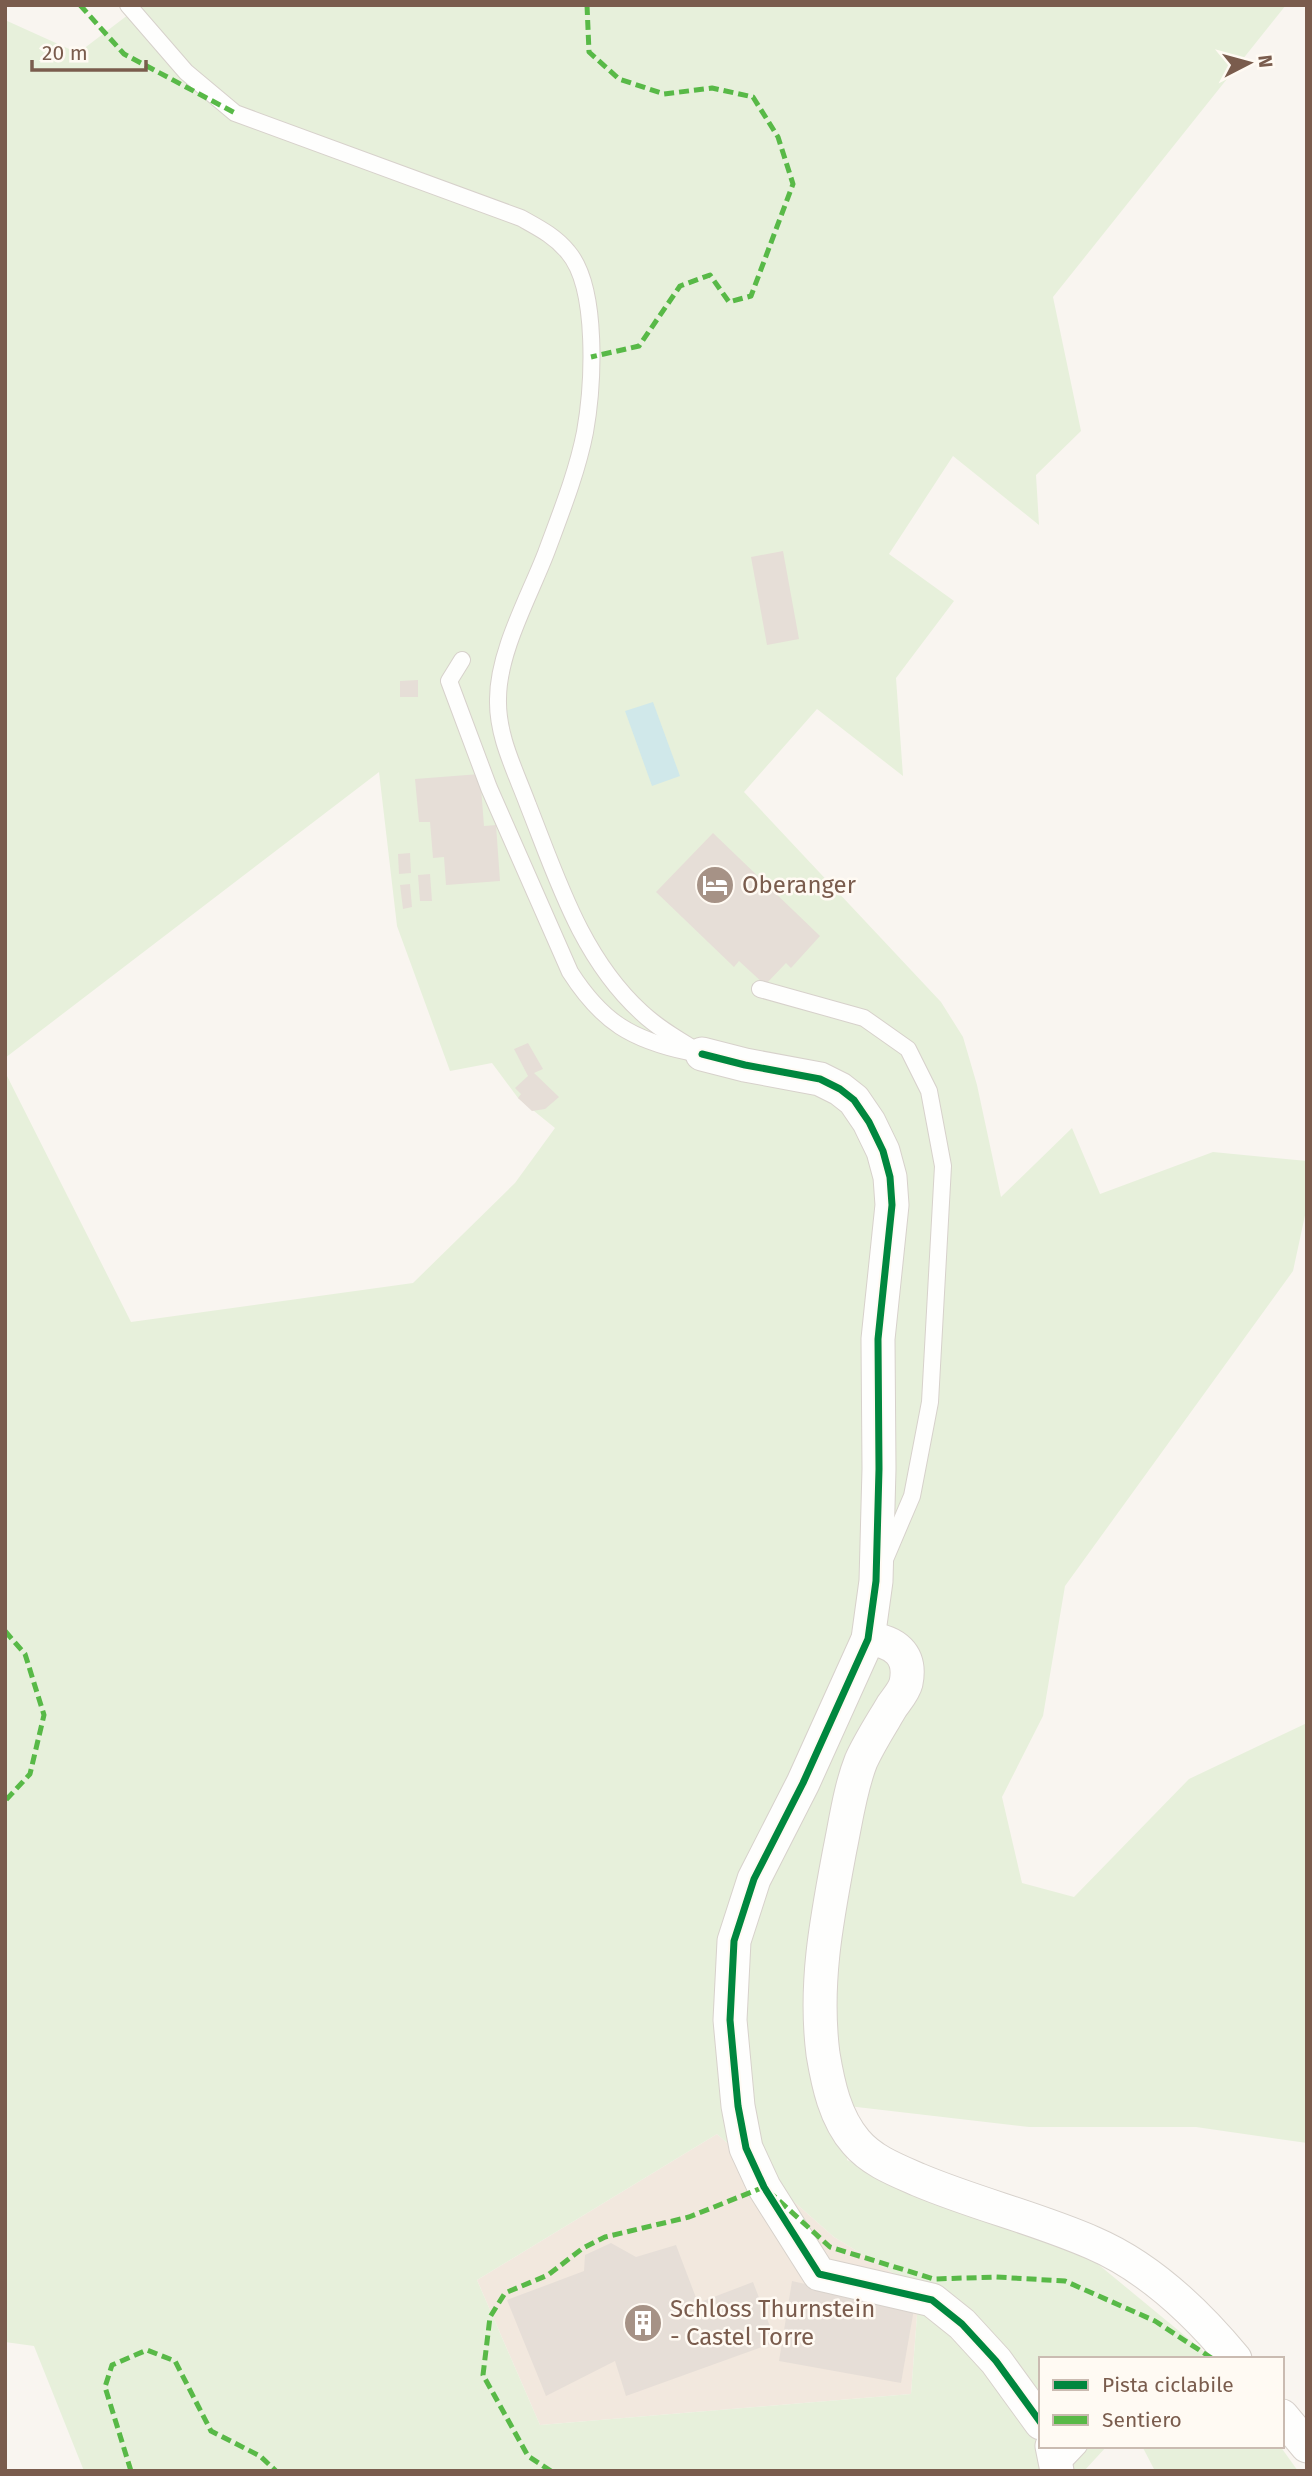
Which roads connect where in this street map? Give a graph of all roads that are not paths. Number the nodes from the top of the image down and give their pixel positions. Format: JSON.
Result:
{"nodes":[{"id":1,"x":128,"y":5,"type":"edge"},
{"id":2,"x":462,"y":660,"type":"dead end"},
{"id":3,"x":760,"y":989,"type":"dead end"},
{"id":4,"x":702,"y":1054,"type":"junction"},
{"id":5,"x":876,"y":1581,"type":"junction"},
{"id":6,"x":868,"y":1639,"type":"junction"},
{"id":7,"x":1234,"y":2357,"type":"edge"},
{"id":8,"x":1284,"y":2418,"type":"edge"},
{"id":9,"x":1039,"y":2420,"type":"edge"},
{"id":10,"x":1307,"y":2446,"type":"edge"}],
"edges":[{"from":1,"to":4,"type":"lane"},
{"from":2,"to":4,"type":"lane"},
{"from":3,"to":5,"type":"lane"},
{"from":4,"to":5,"type":"street"},
{"from":5,"to":6,"type":"street"},
{"from":6,"to":7,"type":"street"},
{"from":6,"to":9,"type":"street"},
{"from":8,"to":10,"type":"street"}]}
